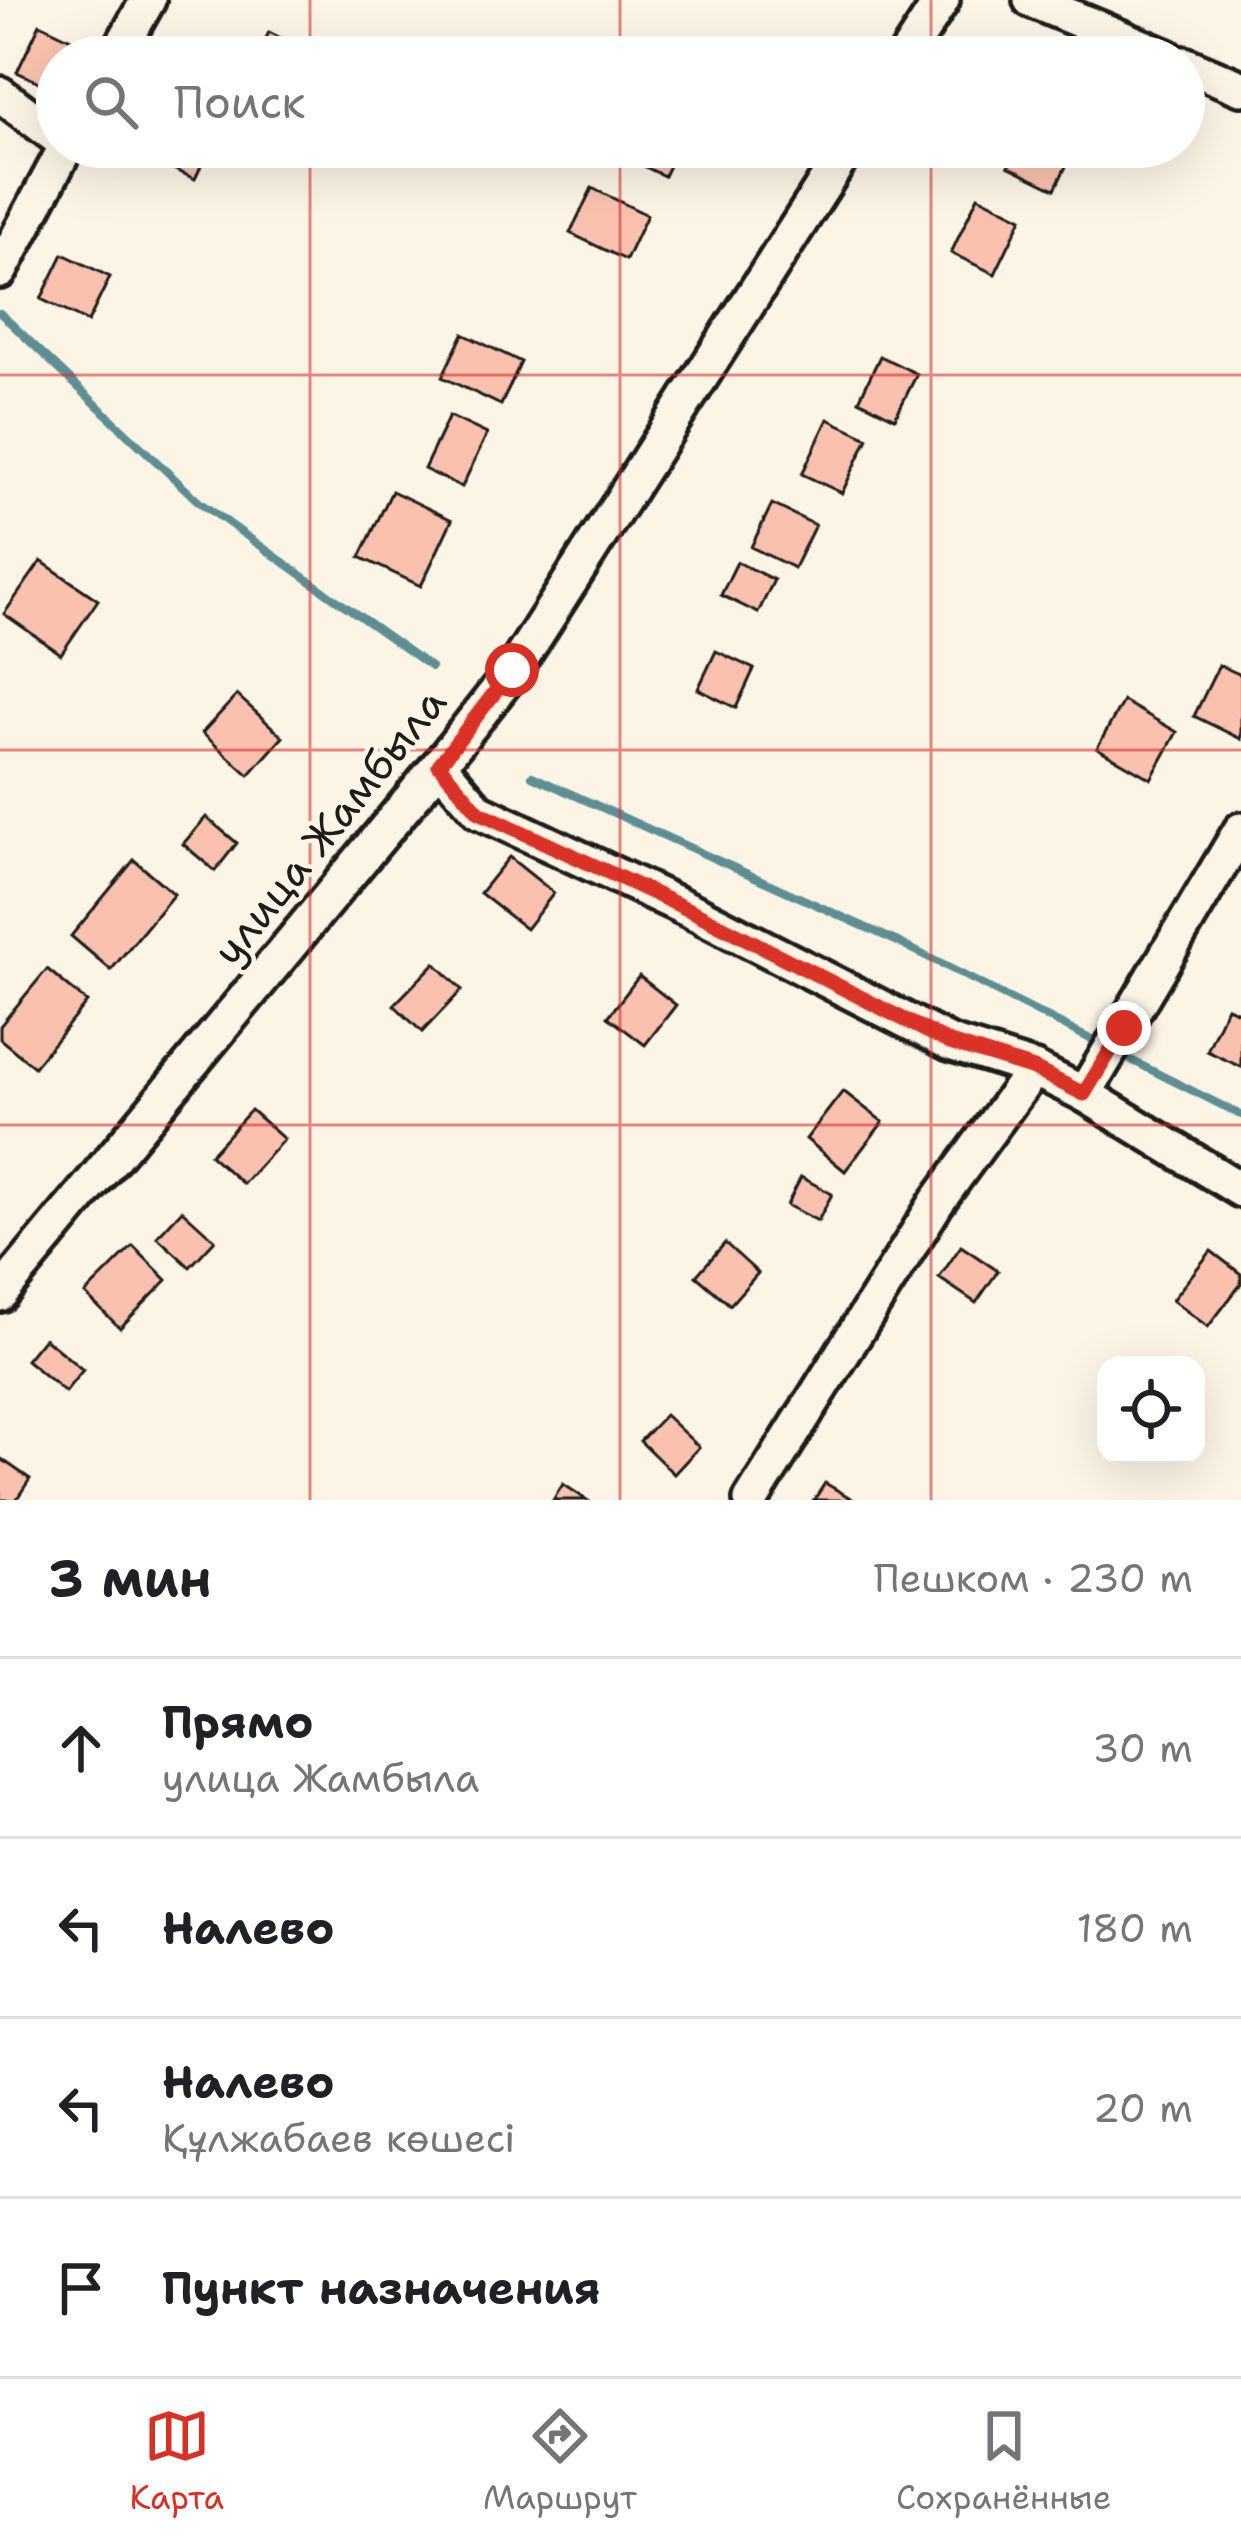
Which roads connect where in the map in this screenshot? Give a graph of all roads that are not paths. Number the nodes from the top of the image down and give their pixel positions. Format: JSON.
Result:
{"nodes":[{"id":1,"x":148,"y":0,"type":"edge"},
{"id":2,"x":942,"y":0,"type":"edge"},
{"id":3,"x":1030,"y":0,"type":"edge"},
{"id":4,"x":128,"y":36,"type":"edge"},
{"id":5,"x":919,"y":36,"type":"edge"},
{"id":6,"x":1117,"y":36,"type":"edge"},
{"id":7,"x":1205,"y":73,"type":"edge"},
{"id":8,"x":1241,"y":88,"type":"edge"},
{"id":9,"x":0,"y":94,"type":"edge"},
{"id":10,"x":36,"y":121,"type":"edge"},
{"id":11,"x":56,"y":168,"type":"edge"},
{"id":12,"x":835,"y":168,"type":"edge"},
{"id":13,"x":0,"y":272,"type":"edge"},
{"id":14,"x":439,"y":765,"type":"junction"},
{"id":15,"x":1241,"y":830,"type":"edge"},
{"id":16,"x":1034,"y":1069,"type":"junction"},
{"id":17,"x":1088,"y":1088,"type":"junction"},
{"id":18,"x":1241,"y":1190,"type":"edge"},
{"id":19,"x":3,"y":1285,"type":"edge"},
{"id":20,"x":752,"y":1500,"type":"edge"}],
"edges":[{"from":1,"to":4,"type":"street"},
{"from":2,"to":5,"type":"street"},
{"from":3,"to":6,"type":"street"},
{"from":7,"to":8,"type":"street"},
{"from":9,"to":10,"type":"street"},
{"from":11,"to":13,"type":"street"},
{"from":12,"to":14,"type":"street","name":"улица Жамбыла"},
{"from":14,"to":16,"type":"street"},
{"from":14,"to":19,"type":"street","name":"улица Жамбыла"},
{"from":15,"to":17,"type":"street"},
{"from":16,"to":17,"type":"street"},
{"from":16,"to":20,"type":"street"},
{"from":17,"to":18,"type":"street"}]}
